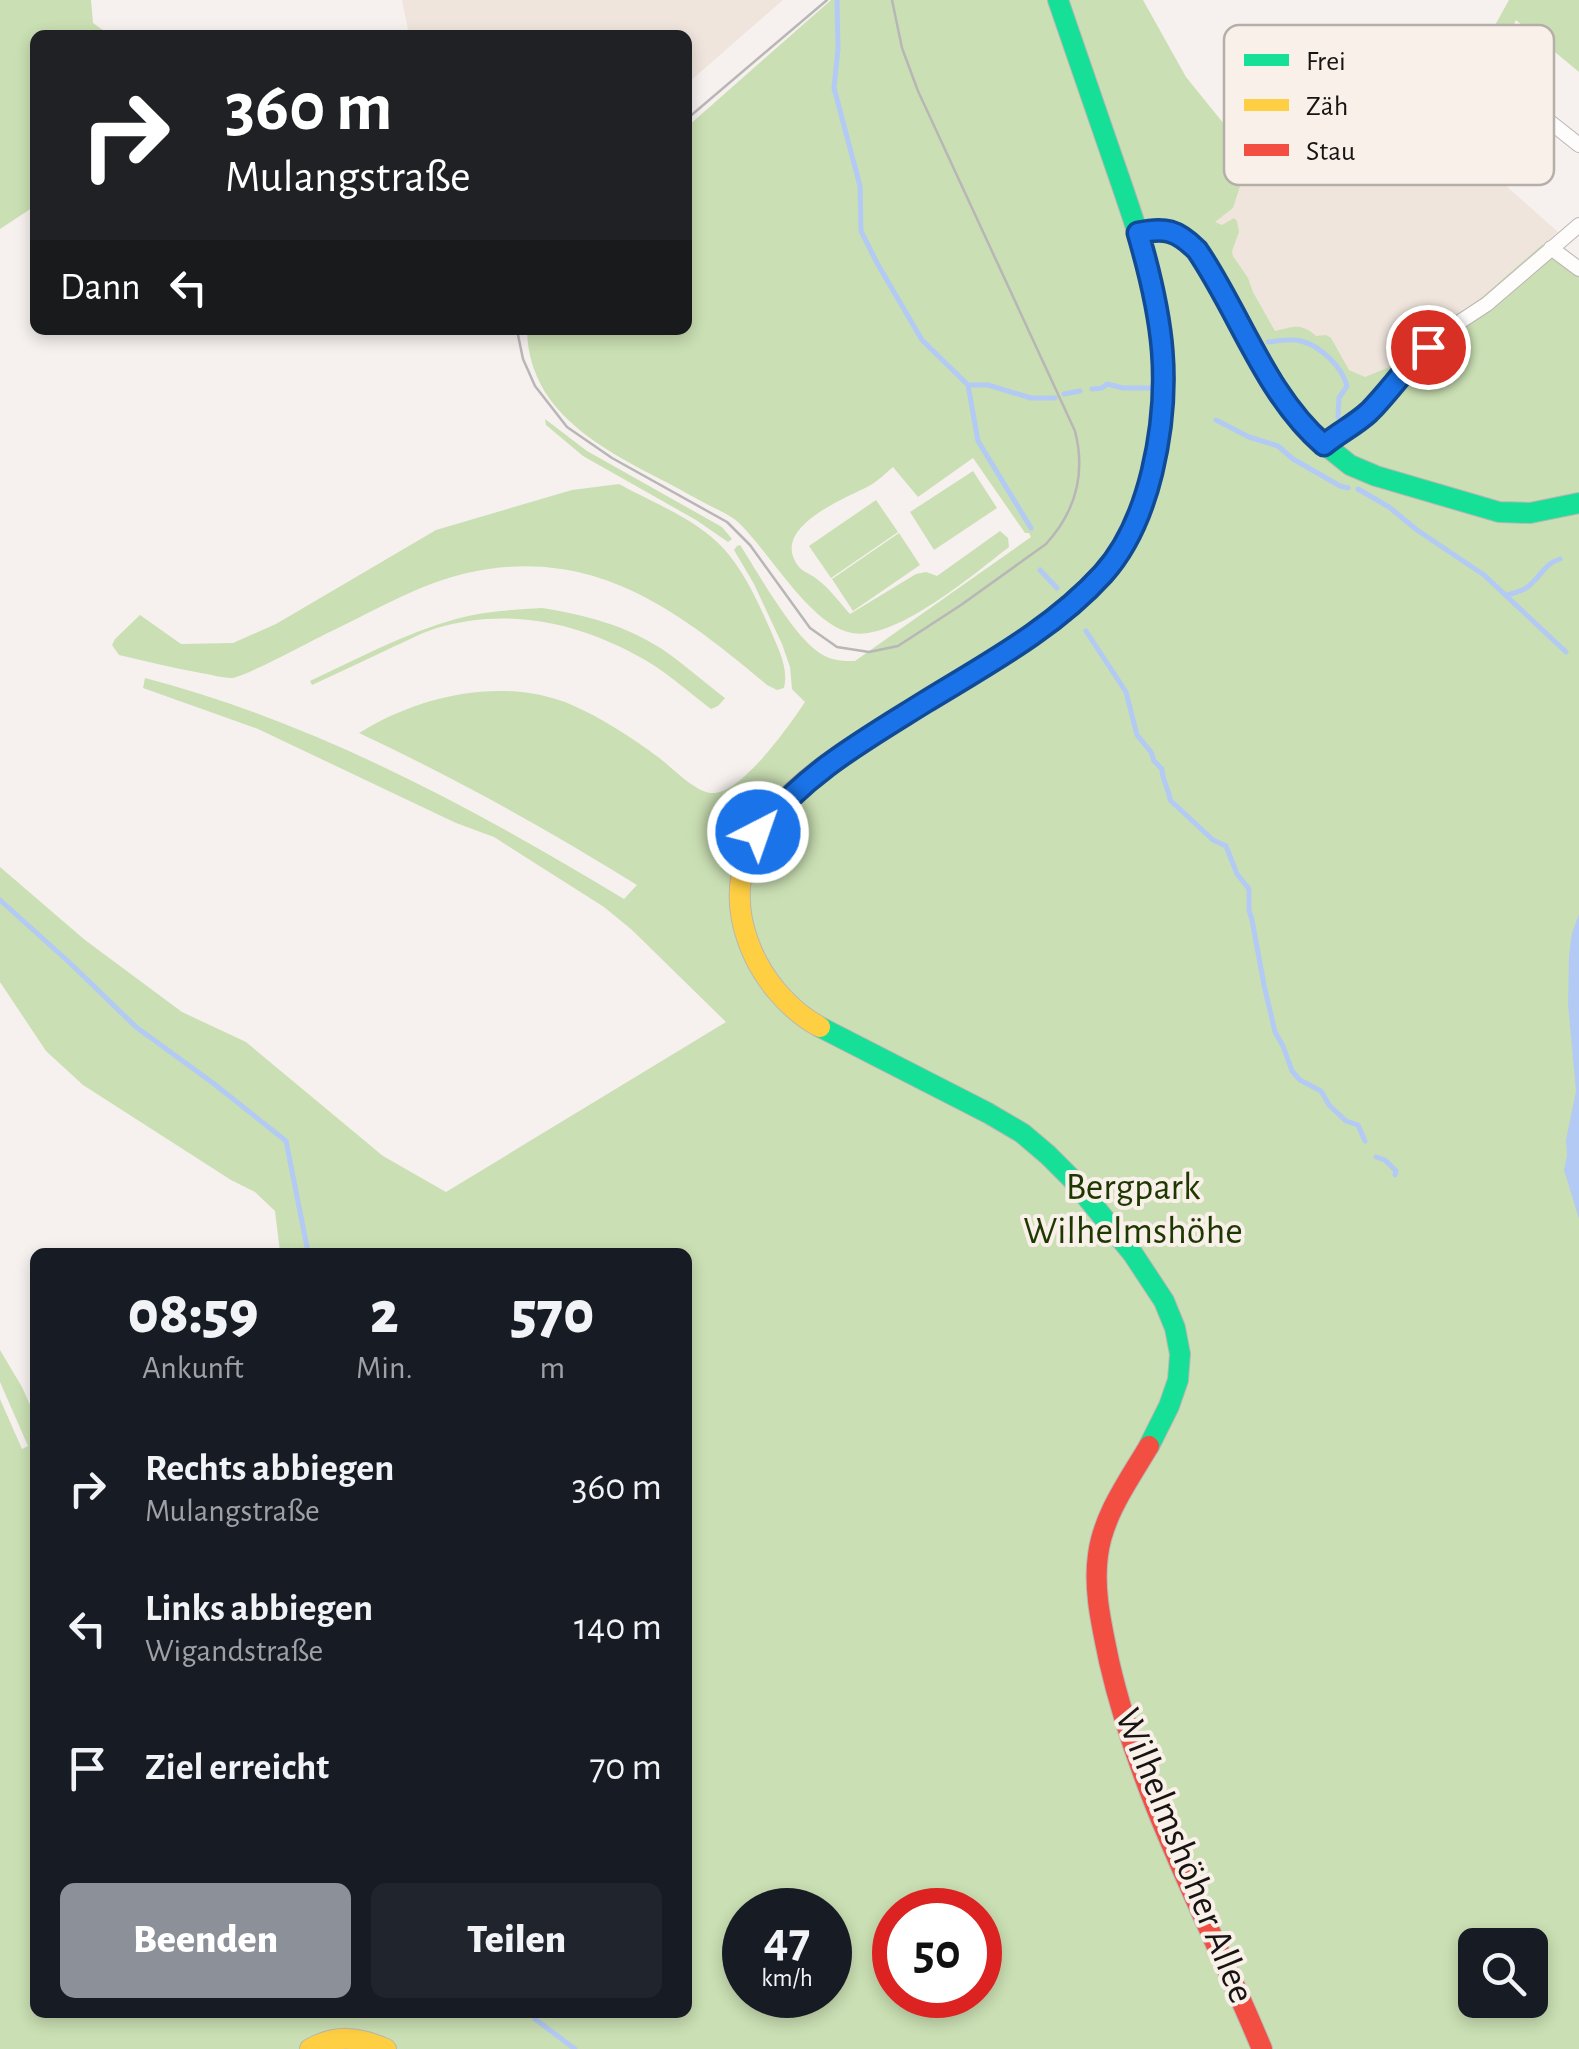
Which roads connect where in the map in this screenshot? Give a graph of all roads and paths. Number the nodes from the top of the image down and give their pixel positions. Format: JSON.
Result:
{"nodes":[{"id":1,"x":1058,"y":0,"type":"edge"},
{"id":2,"x":1554,"y":126,"type":"edge"},
{"id":3,"x":1579,"y":146,"type":"edge"},
{"id":4,"x":1579,"y":224,"type":"edge"},
{"id":5,"x":1138,"y":233,"type":"junction"},
{"id":6,"x":1552,"y":248,"type":"junction"},
{"id":7,"x":1579,"y":269,"type":"edge"},
{"id":8,"x":1324,"y":445,"type":"junction"},
{"id":9,"x":1579,"y":503,"type":"edge"},
{"id":10,"x":310,"y":2049,"type":"edge"},
{"id":11,"x":386,"y":2049,"type":"edge"},
{"id":12,"x":1262,"y":2049,"type":"edge"}],
"edges":[{"from":1,"to":5,"type":"main road","name":"Wilhelmshöher Allee"},
{"from":2,"to":3,"type":"street"},
{"from":4,"to":6,"type":"street"},
{"from":5,"to":8,"type":"main road"},
{"from":5,"to":12,"type":"main road","name":"Wilhelmshöher Allee"},
{"from":6,"to":7,"type":"street"},
{"from":6,"to":8,"type":"street"},
{"from":8,"to":9,"type":"main road"},
{"from":10,"to":11,"type":"main road"}]}
